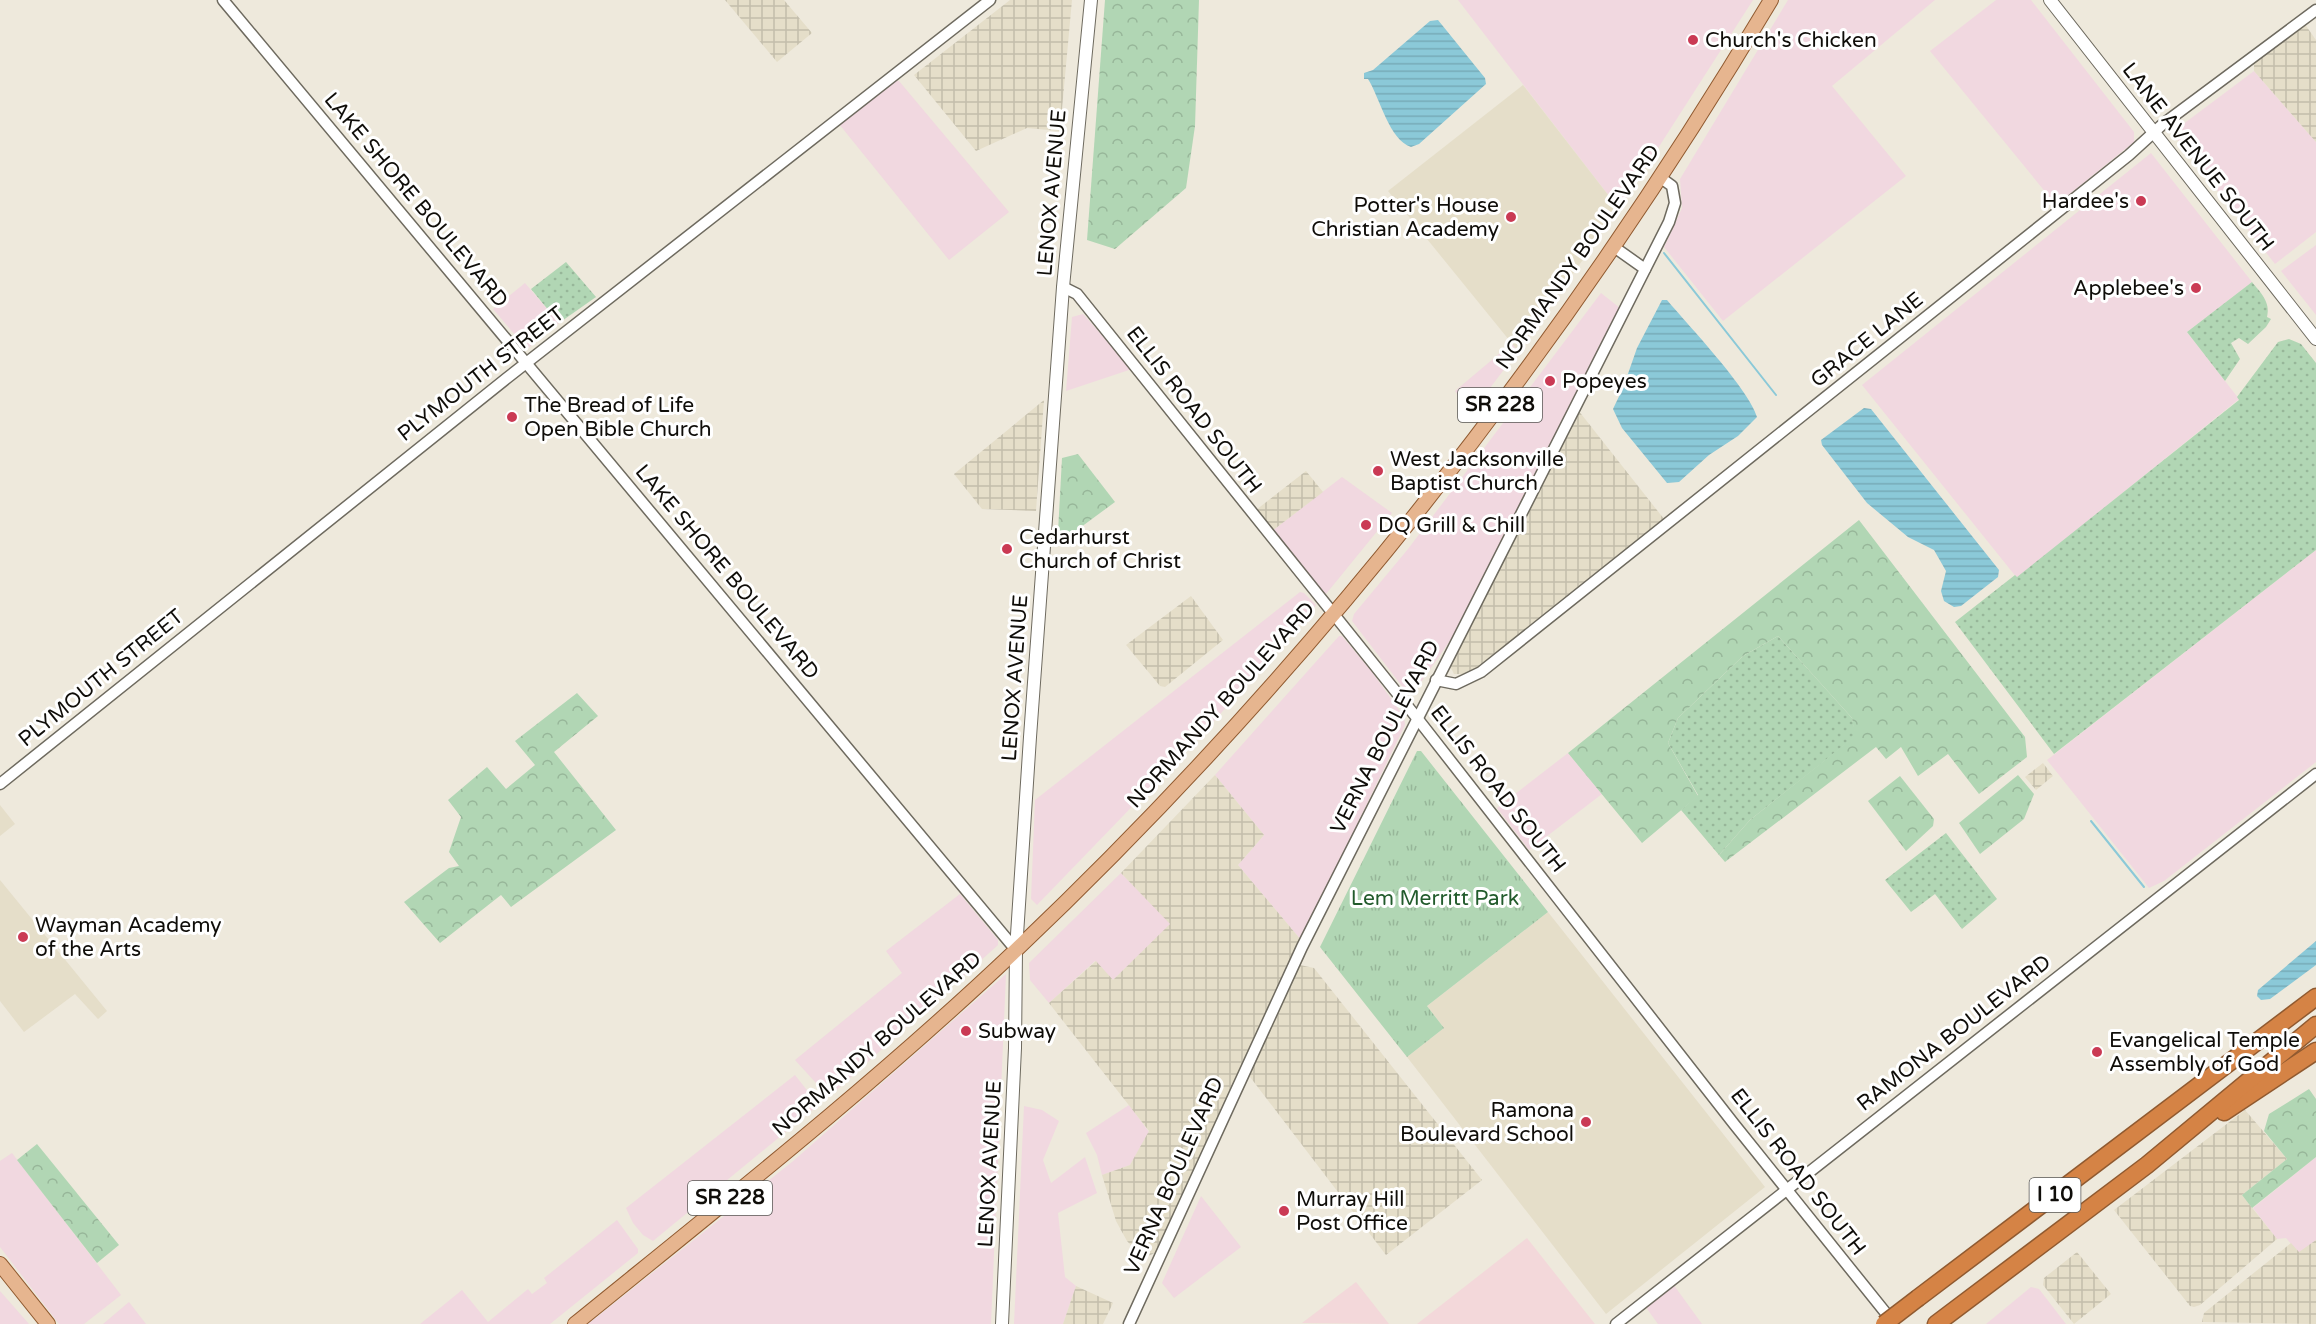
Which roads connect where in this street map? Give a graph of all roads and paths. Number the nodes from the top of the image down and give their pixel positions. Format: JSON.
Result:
{"nodes":[{"id":1,"x":223,"y":0,"type":"edge"},
{"id":2,"x":990,"y":0,"type":"edge"},
{"id":3,"x":1091,"y":0,"type":"edge"},
{"id":4,"x":1771,"y":0,"type":"edge"},
{"id":5,"x":2050,"y":0,"type":"edge"},
{"id":6,"x":2316,"y":10,"type":"edge"},
{"id":7,"x":2154,"y":132,"type":"junction"},
{"id":8,"x":1661,"y":178,"type":"junction"},
{"id":9,"x":1614,"y":247,"type":"junction"},
{"id":10,"x":1645,"y":269,"type":"junction"},
{"id":11,"x":1063,"y":287,"type":"junction"},
{"id":12,"x":2316,"y":339,"type":"edge"},
{"id":13,"x":527,"y":362,"type":"junction"},
{"id":14,"x":1333,"y":614,"type":"junction"},
{"id":15,"x":1436,"y":680,"type":"junction"},
{"id":16,"x":1417,"y":718,"type":"junction"},
{"id":17,"x":2316,"y":774,"type":"edge"},
{"id":18,"x":0,"y":784,"type":"edge"},
{"id":19,"x":1016,"y":950,"type":"junction"},
{"id":20,"x":2316,"y":997,"type":"edge"},
{"id":21,"x":2316,"y":1025,"type":"edge"},
{"id":22,"x":2316,"y":1051,"type":"edge"},
{"id":23,"x":2146,"y":1165,"type":"junction"},
{"id":24,"x":1786,"y":1190,"type":"junction"},
{"id":25,"x":0,"y":1264,"type":"edge"},
{"id":26,"x":48,"y":1324,"type":"edge"},
{"id":27,"x":575,"y":1324,"type":"edge"},
{"id":28,"x":1002,"y":1324,"type":"edge"},
{"id":29,"x":1129,"y":1324,"type":"edge"},
{"id":30,"x":1616,"y":1324,"type":"edge"},
{"id":31,"x":1884,"y":1324,"type":"edge"},
{"id":32,"x":1894,"y":1324,"type":"edge"},
{"id":33,"x":1936,"y":1324,"type":"edge"}],
"edges":[{"from":1,"to":13,"type":"street","name":"LAKE SHORE BOULEVARD"},
{"from":2,"to":13,"type":"street","name":"PLYMOUTH STREET"},
{"from":3,"to":11,"type":"main road","name":"LENOX AVENUE"},
{"from":4,"to":8,"type":"main road","name":"NORMANDY BOULEVARD","number":"SR 228"},
{"from":5,"to":7,"type":"main road","name":"LANE AVENUE SOUTH"},
{"from":6,"to":7,"type":"street","name":"GRACE LANE"},
{"from":7,"to":12,"type":"main road","name":"LANE AVENUE SOUTH"},
{"from":7,"to":15,"type":"street","name":"GRACE LANE"},
{"from":8,"to":9,"type":"main road","name":"NORMANDY BOULEVARD","number":"SR 228"},
{"from":8,"to":10,"type":"street","name":"VERNA BOULEVARD"},
{"from":9,"to":10,"type":"street"},
{"from":9,"to":14,"type":"main road","name":"NORMANDY BOULEVARD","number":"SR 228"},
{"from":10,"to":15,"type":"street","name":"VERNA BOULEVARD"},
{"from":11,"to":14,"type":"street","name":"ELLIS ROAD SOUTH"},
{"from":11,"to":19,"type":"main road","name":"LENOX AVENUE"},
{"from":13,"to":18,"type":"street","name":"PLYMOUTH STREET"},
{"from":13,"to":19,"type":"street","name":"LAKE SHORE BOULEVARD"},
{"from":14,"to":16,"type":"street","name":"ELLIS ROAD SOUTH"},
{"from":14,"to":19,"type":"main road","name":"NORMANDY BOULEVARD","number":"SR 228"},
{"from":15,"to":16,"type":"street","name":"VERNA BOULEVARD"},
{"from":16,"to":24,"type":"street","name":"ELLIS ROAD SOUTH"},
{"from":16,"to":29,"type":"street","name":"VERNA BOULEVARD"},
{"from":17,"to":24,"type":"street","name":"RAMONA BOULEVARD"},
{"from":19,"to":27,"type":"main road","name":"NORMANDY BOULEVARD","number":"SR 228"},
{"from":19,"to":28,"type":"main road","name":"LENOX AVENUE"},
{"from":20,"to":31,"type":"highway","number":"I 10","bridge":true},
{"from":21,"to":23,"type":"highway","number":"I 10"},
{"from":22,"to":23,"type":"highway"},
{"from":23,"to":33,"type":"highway","number":"I 10"},
{"from":24,"to":30,"type":"street","name":"RAMONA BOULEVARD"},
{"from":24,"to":32,"type":"street","name":"ELLIS ROAD SOUTH"},
{"from":25,"to":26,"type":"main road"}]}
